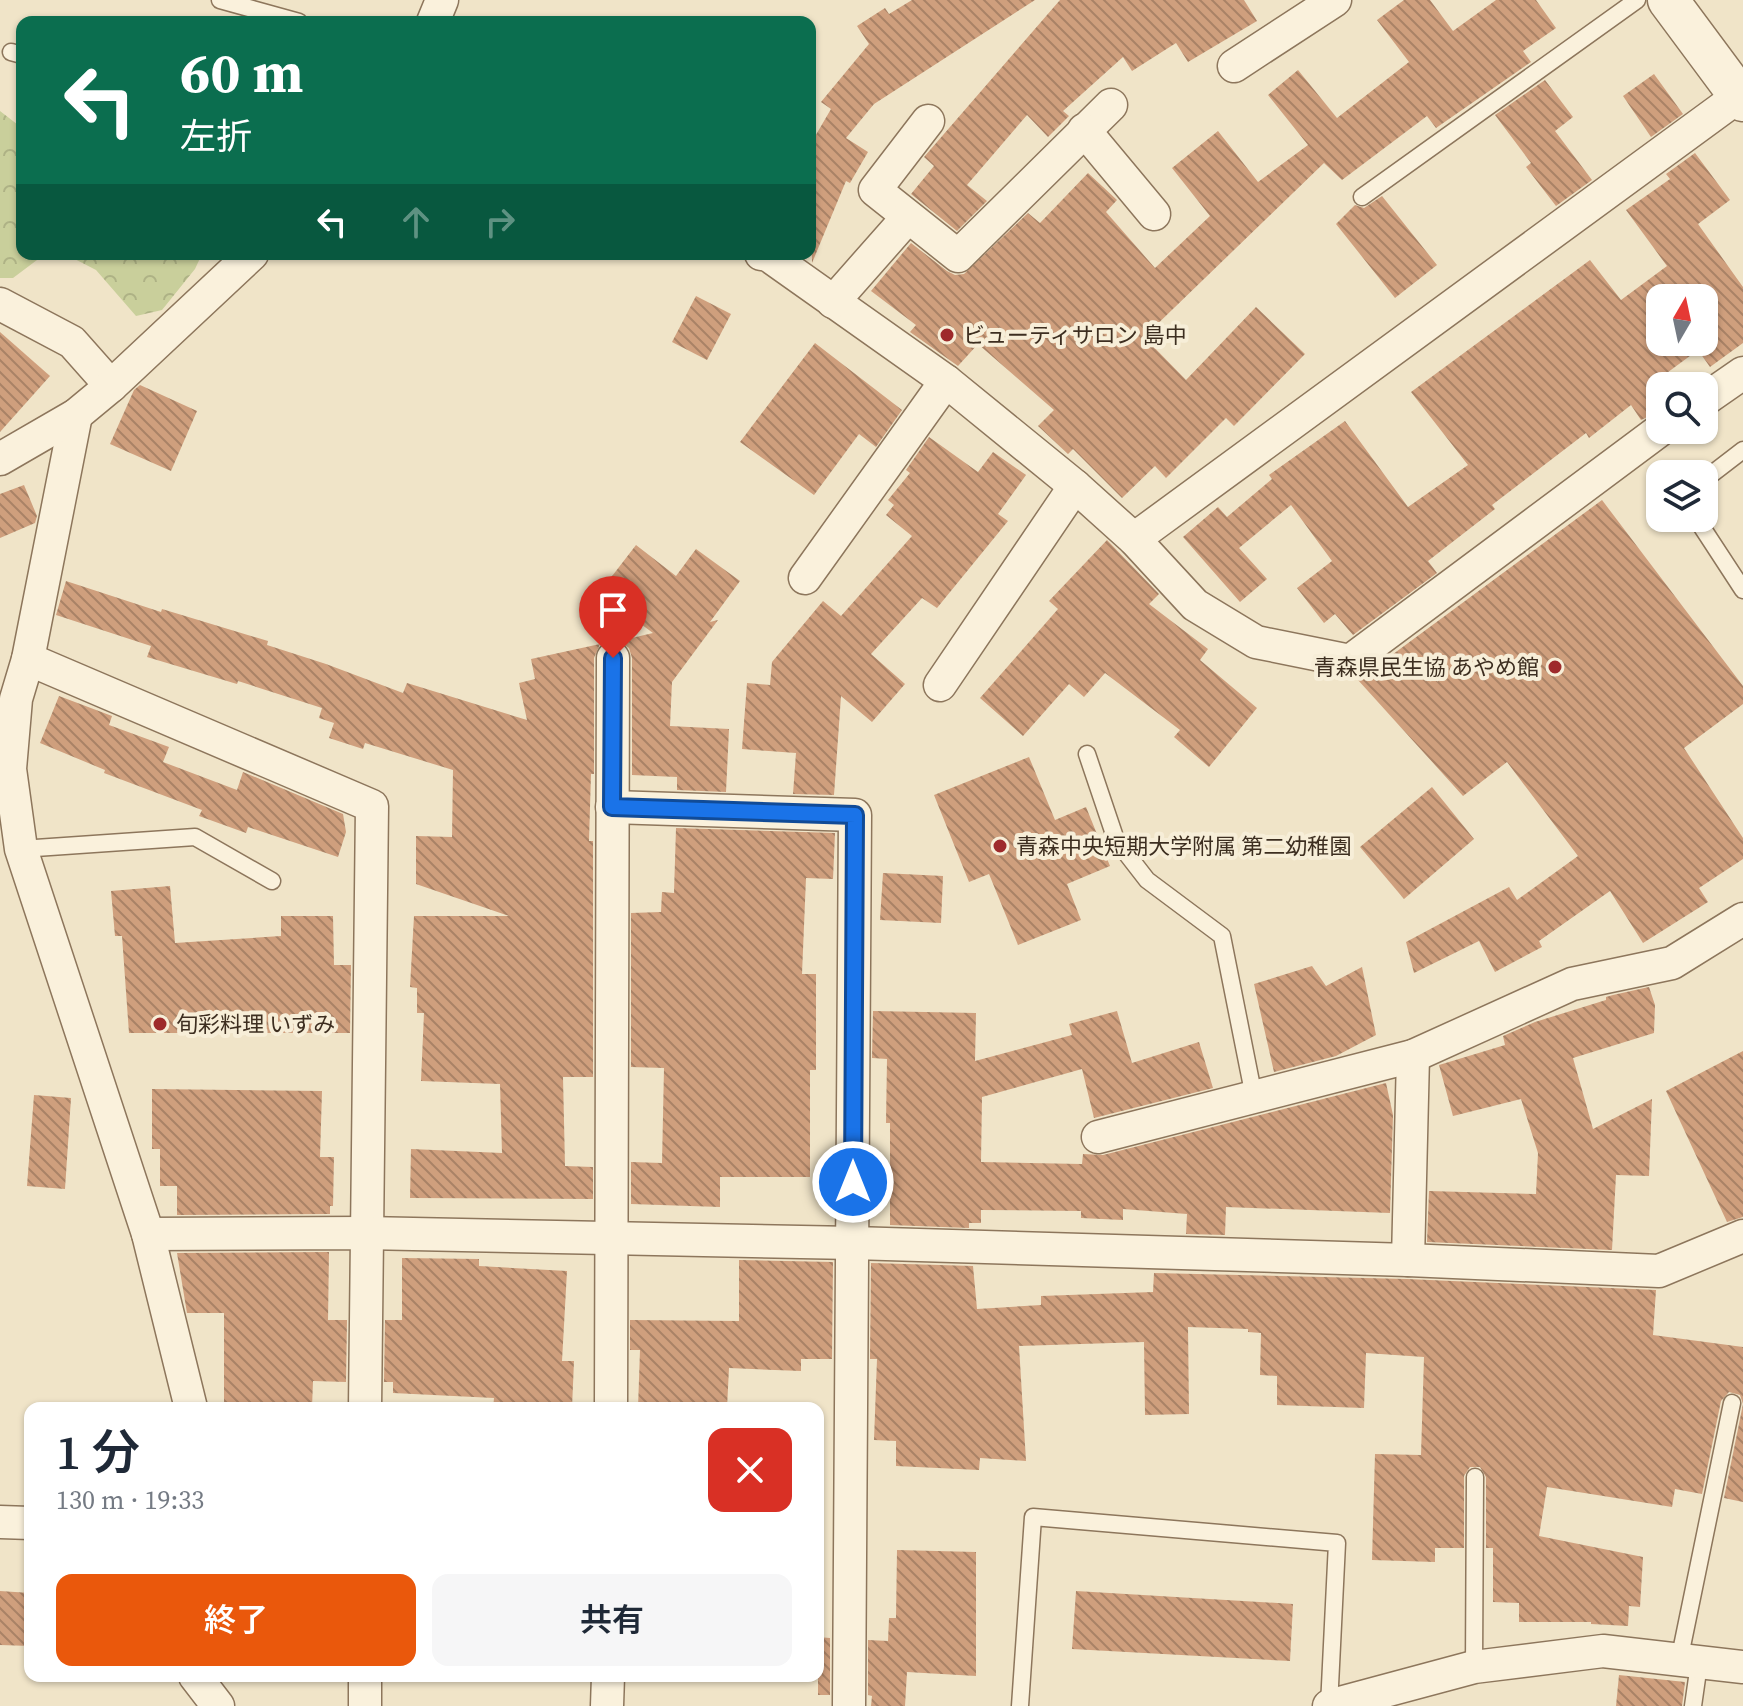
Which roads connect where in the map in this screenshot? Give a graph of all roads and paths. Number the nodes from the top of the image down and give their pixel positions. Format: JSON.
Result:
{"nodes":[{"id":1,"x":220,"y":0,"type":"edge"},
{"id":2,"x":1335,"y":0,"type":"edge"},
{"id":3,"x":1637,"y":0,"type":"edge"},
{"id":4,"x":1668,"y":0,"type":"edge"},
{"id":5,"x":277,"y":16,"type":"edge"},
{"id":6,"x":1234,"y":66,"type":"dead end"},
{"id":7,"x":1741,"y":99,"type":"edge"},
{"id":8,"x":1111,"y":105,"type":"dead end"},
{"id":9,"x":928,"y":121,"type":"dead end"},
{"id":10,"x":1084,"y":130,"type":"junction"},
{"id":11,"x":1362,"y":197,"type":"dead end"},
{"id":12,"x":1154,"y":214,"type":"dead end"},
{"id":13,"x":908,"y":217,"type":"junction"},
{"id":14,"x":246,"y":260,"type":"edge"},
{"id":15,"x":775,"y":260,"type":"edge"},
{"id":16,"x":833,"y":302,"type":"junction"},
{"id":17,"x":0,"y":304,"type":"edge"},
{"id":18,"x":1743,"y":373,"type":"edge"},
{"id":19,"x":946,"y":381,"type":"junction"},
{"id":20,"x":111,"y":386,"type":"junction"},
{"id":21,"x":1718,"y":390,"type":"edge"},
{"id":22,"x":76,"y":415,"type":"junction"},
{"id":23,"x":1646,"y":440,"type":"edge"},
{"id":24,"x":1743,"y":450,"type":"edge"},
{"id":25,"x":0,"y":459,"type":"edge"},
{"id":26,"x":1718,"y":469,"type":"edge"},
{"id":27,"x":1075,"y":486,"type":"junction"},
{"id":28,"x":1705,"y":532,"type":"edge"},
{"id":29,"x":1134,"y":539,"type":"junction"},
{"id":30,"x":805,"y":578,"type":"dead end"},
{"id":31,"x":1743,"y":590,"type":"edge"},
{"id":32,"x":613,"y":658,"type":"dead end"},
{"id":33,"x":28,"y":659,"type":"junction"},
{"id":34,"x":940,"y":685,"type":"dead end"},
{"id":35,"x":8,"y":700,"type":"edge"},
{"id":36,"x":1087,"y":754,"type":"dead end"},
{"id":37,"x":612,"y":807,"type":"junction"},
{"id":38,"x":21,"y":849,"type":"junction"},
{"id":39,"x":272,"y":881,"type":"dead end"},
{"id":40,"x":1743,"y":919,"type":"edge"},
{"id":41,"x":1413,"y":1056,"type":"junction"},
{"id":42,"x":1254,"y":1097,"type":"junction"},
{"id":43,"x":1098,"y":1137,"type":"dead end"},
{"id":44,"x":365,"y":1233,"type":"junction"},
{"id":45,"x":148,"y":1234,"type":"junction"},
{"id":46,"x":1743,"y":1236,"type":"edge"},
{"id":47,"x":613,"y":1238,"type":"junction"},
{"id":48,"x":853,"y":1243,"type":"junction"},
{"id":49,"x":1408,"y":1260,"type":"junction"},
{"id":50,"x":190,"y":1402,"type":"edge"},
{"id":51,"x":365,"y":1402,"type":"edge"},
{"id":52,"x":611,"y":1402,"type":"edge"},
{"id":53,"x":1732,"y":1403,"type":"dead end"},
{"id":54,"x":1475,"y":1477,"type":"dead end"},
{"id":55,"x":0,"y":1522,"type":"edge"},
{"id":56,"x":24,"y":1523,"type":"edge"},
{"id":57,"x":1689,"y":1663,"type":"junction"},
{"id":58,"x":1474,"y":1667,"type":"junction"},
{"id":59,"x":1743,"y":1667,"type":"edge"},
{"id":60,"x":200,"y":1682,"type":"edge"},
{"id":61,"x":365,"y":1682,"type":"edge"},
{"id":62,"x":608,"y":1682,"type":"edge"},
{"id":63,"x":218,"y":1706,"type":"edge"},
{"id":64,"x":365,"y":1706,"type":"edge"},
{"id":65,"x":607,"y":1706,"type":"edge"},
{"id":66,"x":849,"y":1706,"type":"edge"},
{"id":67,"x":1020,"y":1706,"type":"edge"},
{"id":68,"x":1329,"y":1706,"type":"edge"},
{"id":69,"x":1693,"y":1706,"type":"edge"}],
"edges":[{"from":1,"to":5,"type":"lane"},
{"from":2,"to":6,"type":"street"},
{"from":3,"to":11,"type":"lane"},
{"from":4,"to":7,"type":"street"},
{"from":7,"to":29,"type":"street"},
{"from":8,"to":10,"type":"street"},
{"from":9,"to":13,"type":"street"},
{"from":10,"to":12,"type":"street"},
{"from":10,"to":13,"type":"street"},
{"from":13,"to":16,"type":"street"},
{"from":14,"to":20,"type":"street"},
{"from":15,"to":16,"type":"street"},
{"from":16,"to":19,"type":"street"},
{"from":17,"to":20,"type":"street"},
{"from":18,"to":21,"type":"street"},
{"from":19,"to":27,"type":"street"},
{"from":19,"to":30,"type":"street"},
{"from":20,"to":22,"type":"street"},
{"from":22,"to":25,"type":"street"},
{"from":22,"to":33,"type":"street"},
{"from":23,"to":29,"type":"street"},
{"from":24,"to":26,"type":"lane"},
{"from":27,"to":29,"type":"street"},
{"from":27,"to":34,"type":"street"},
{"from":28,"to":31,"type":"lane"},
{"from":32,"to":37,"type":"street"},
{"from":33,"to":35,"type":"street"},
{"from":33,"to":44,"type":"street"},
{"from":35,"to":38,"type":"street"},
{"from":36,"to":42,"type":"lane"},
{"from":37,"to":47,"type":"street"},
{"from":37,"to":48,"type":"street"},
{"from":38,"to":39,"type":"lane"},
{"from":38,"to":45,"type":"street"},
{"from":40,"to":41,"type":"street"},
{"from":41,"to":42,"type":"street"},
{"from":41,"to":49,"type":"street"},
{"from":42,"to":43,"type":"street"},
{"from":44,"to":45,"type":"street"},
{"from":44,"to":47,"type":"street"},
{"from":44,"to":51,"type":"street"},
{"from":45,"to":50,"type":"street"},
{"from":46,"to":49,"type":"street"},
{"from":47,"to":48,"type":"street"},
{"from":47,"to":52,"type":"street"},
{"from":48,"to":49,"type":"street"},
{"from":48,"to":66,"type":"street"},
{"from":53,"to":57,"type":"lane"},
{"from":54,"to":58,"type":"lane"},
{"from":55,"to":56,"type":"street"},
{"from":57,"to":58,"type":"street"},
{"from":57,"to":59,"type":"street"},
{"from":57,"to":69,"type":"lane"},
{"from":58,"to":68,"type":"street"},
{"from":60,"to":63,"type":"street"},
{"from":61,"to":64,"type":"street"},
{"from":62,"to":65,"type":"street"},
{"from":67,"to":68,"type":"lane"}]}
